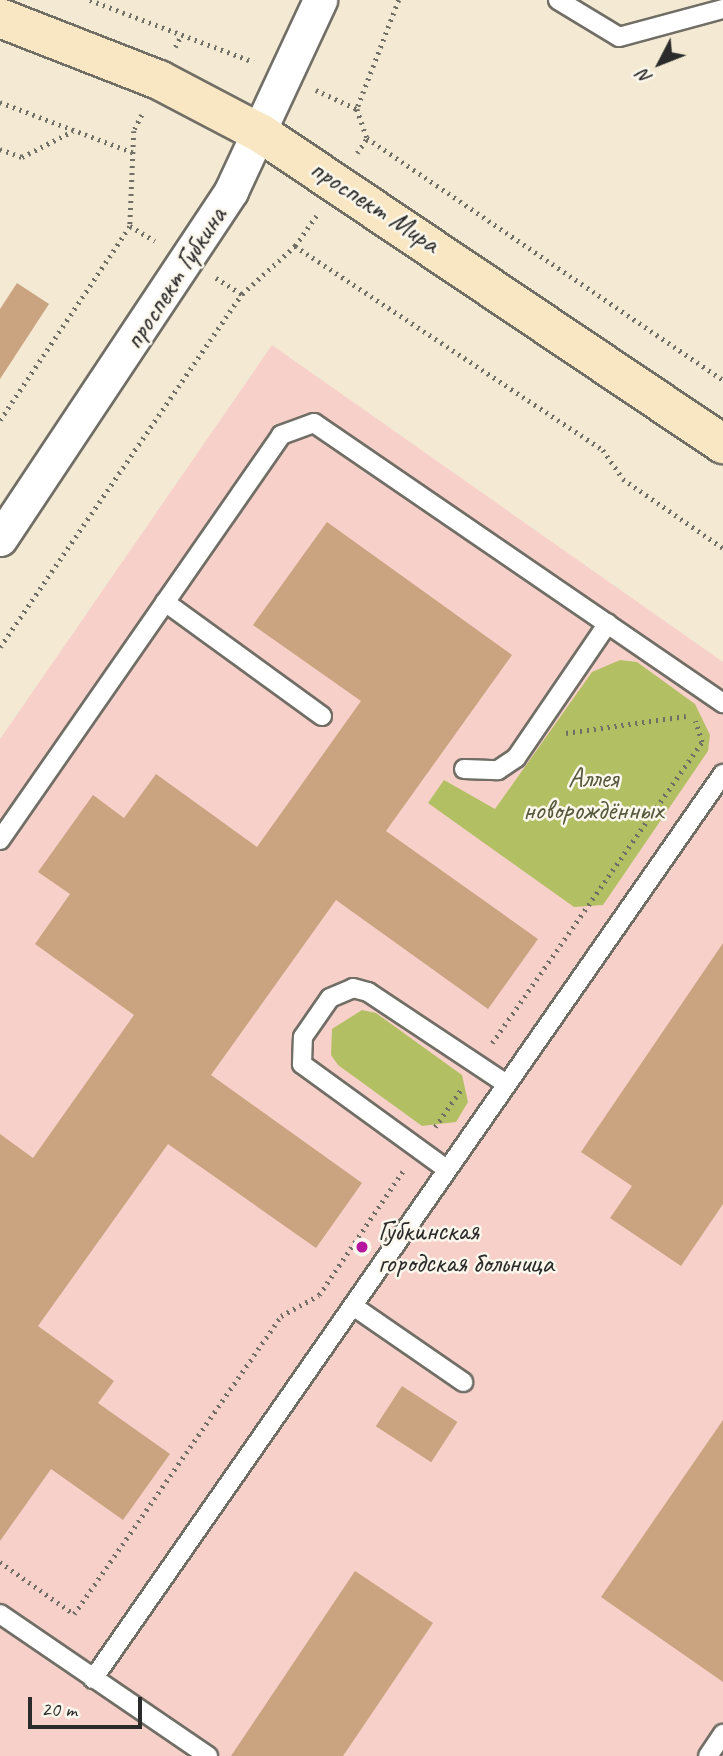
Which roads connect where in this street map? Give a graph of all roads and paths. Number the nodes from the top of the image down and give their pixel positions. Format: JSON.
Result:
{"nodes":[{"id":1,"x":90,"y":0,"type":"edge"},
{"id":2,"x":320,"y":0,"type":"edge"},
{"id":3,"x":399,"y":0,"type":"edge"},
{"id":4,"x":558,"y":0,"type":"edge"},
{"id":5,"x":723,"y":9,"type":"edge"},
{"id":6,"x":0,"y":18,"type":"edge"},
{"id":7,"x":229,"y":50,"type":"dead end"},
{"id":8,"x":0,"y":102,"type":"edge"},
{"id":9,"x":74,"y":130,"type":"junction"},
{"id":10,"x":262,"y":134,"type":"junction"},
{"id":11,"x":0,"y":149,"type":"edge"},
{"id":12,"x":134,"y":153,"type":"dead end"},
{"id":13,"x":130,"y":226,"type":"dead end"},
{"id":14,"x":295,"y":246,"type":"dead end"},
{"id":15,"x":242,"y":294,"type":"dead end"},
{"id":16,"x":723,"y":380,"type":"edge"},
{"id":17,"x":0,"y":420,"type":"edge"},
{"id":18,"x":723,"y":443,"type":"edge"},
{"id":19,"x":0,"y":539,"type":"edge"},
{"id":20,"x":723,"y":548,"type":"edge"},
{"id":21,"x":165,"y":602,"type":"junction"},
{"id":22,"x":608,"y":623,"type":"junction"},
{"id":23,"x":0,"y":647,"type":"edge"},
{"id":24,"x":723,"y":703,"type":"edge"},
{"id":25,"x":322,"y":716,"type":"dead end"},
{"id":26,"x":686,"y":716,"type":"dead end"},
{"id":27,"x":562,"y":734,"type":"dead end"},
{"id":28,"x":464,"y":769,"type":"dead end"},
{"id":29,"x":723,"y":774,"type":"edge"},
{"id":30,"x":0,"y":840,"type":"edge"},
{"id":31,"x":505,"y":1083,"type":"junction"},
{"id":32,"x":446,"y":1168,"type":"junction"},
{"id":33,"x":353,"y":1306,"type":"junction"},
{"id":34,"x":463,"y":1382,"type":"dead end"},
{"id":35,"x":0,"y":1614,"type":"edge"},
{"id":36,"x":93,"y":1679,"type":"junction"},
{"id":37,"x":723,"y":1734,"type":"edge"},
{"id":38,"x":208,"y":1756,"type":"edge"},
{"id":39,"x":708,"y":1756,"type":"edge"}],
"edges":[{"from":1,"to":7,"type":"path"},
{"from":2,"to":10,"type":"street","name":"проспект Губкина"},
{"from":3,"to":16,"type":"path"},
{"from":4,"to":5,"type":"lane"},
{"from":6,"to":10,"type":"main road","name":"проспект Мира"},
{"from":8,"to":9,"type":"path"},
{"from":9,"to":11,"type":"path"},
{"from":9,"to":12,"type":"path"},
{"from":10,"to":18,"type":"main road","name":"проспект Мира"},
{"from":10,"to":19,"type":"street","name":"проспект Губкина"},
{"from":13,"to":17,"type":"path"},
{"from":14,"to":20,"type":"path"},
{"from":15,"to":23,"type":"path"},
{"from":21,"to":22,"type":"lane"},
{"from":21,"to":25,"type":"lane"},
{"from":21,"to":30,"type":"lane"},
{"from":22,"to":24,"type":"lane"},
{"from":22,"to":28,"type":"lane"},
{"from":26,"to":27,"type":"path"},
{"from":29,"to":31,"type":"lane"},
{"from":31,"to":32,"type":"lane"},
{"from":31,"to":32,"type":"lane"},
{"from":32,"to":33,"type":"lane"},
{"from":33,"to":34,"type":"lane"},
{"from":33,"to":36,"type":"lane"},
{"from":35,"to":36,"type":"lane"},
{"from":36,"to":38,"type":"lane"},
{"from":37,"to":39,"type":"lane"}]}
